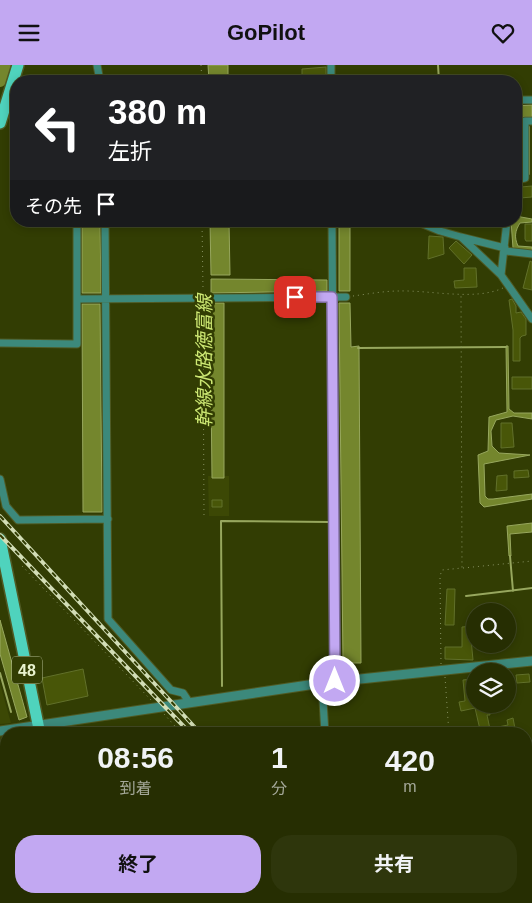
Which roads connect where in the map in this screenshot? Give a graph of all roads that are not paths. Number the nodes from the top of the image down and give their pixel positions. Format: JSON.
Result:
{"nodes":[{"id":1,"x":10,"y":91,"type":"edge"},
{"id":2,"x":532,"y":121,"type":"edge"},
{"id":3,"x":0,"y":123,"type":"edge"},
{"id":4,"x":522,"y":178,"type":"edge"},
{"id":5,"x":77,"y":227,"type":"edge"},
{"id":6,"x":105,"y":227,"type":"edge"},
{"id":7,"x":332,"y":227,"type":"edge"},
{"id":8,"x":431,"y":227,"type":"edge"},
{"id":9,"x":507,"y":227,"type":"edge"},
{"id":10,"x":461,"y":237,"type":"junction"},
{"id":11,"x":505,"y":249,"type":"junction"},
{"id":12,"x":532,"y":254,"type":"edge"},
{"id":13,"x":501,"y":275,"type":"junction"},
{"id":14,"x":338,"y":295,"type":"junction"},
{"id":15,"x":77,"y":299,"type":"junction"},
{"id":16,"x":106,"y":299,"type":"junction"},
{"id":17,"x":532,"y":319,"type":"edge"},
{"id":18,"x":0,"y":343,"type":"edge"},
{"id":19,"x":0,"y":479,"type":"edge"},
{"id":20,"x":108,"y":519,"type":"junction"},
{"id":21,"x":0,"y":539,"type":"edge"},
{"id":22,"x":532,"y":661,"type":"edge"},
{"id":23,"x":335,"y":681,"type":"junction"},
{"id":24,"x":322,"y":683,"type":"junction"},
{"id":25,"x":189,"y":702,"type":"junction"},
{"id":26,"x":36,"y":727,"type":"edge"},
{"id":27,"x":47,"y":727,"type":"edge"},
{"id":28,"x":325,"y":727,"type":"edge"}],
"edges":[{"from":1,"to":3,"type":"main road"},
{"from":2,"to":4,"type":"street"},
{"from":5,"to":15,"type":"street"},
{"from":6,"to":16,"type":"street"},
{"from":7,"to":14,"type":"street"},
{"from":8,"to":10,"type":"street"},
{"from":9,"to":11,"type":"street"},
{"from":10,"to":11,"type":"street"},
{"from":10,"to":13,"type":"street"},
{"from":11,"to":12,"type":"street"},
{"from":11,"to":13,"type":"street"},
{"from":13,"to":17,"type":"street"},
{"from":14,"to":16,"type":"street"},
{"from":14,"to":23,"type":"street"},
{"from":15,"to":16,"type":"street"},
{"from":15,"to":18,"type":"street"},
{"from":16,"to":20,"type":"street"},
{"from":19,"to":20,"type":"street"},
{"from":20,"to":25,"type":"street"},
{"from":21,"to":26,"type":"main road","number":"48"},
{"from":22,"to":23,"type":"street"},
{"from":23,"to":24,"type":"street"},
{"from":24,"to":25,"type":"street"},
{"from":24,"to":28,"type":"street"},
{"from":25,"to":27,"type":"street"}]}
